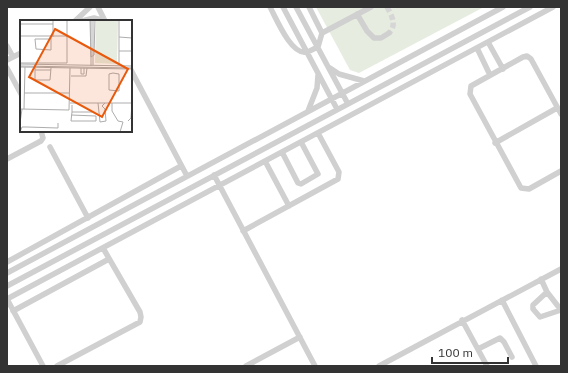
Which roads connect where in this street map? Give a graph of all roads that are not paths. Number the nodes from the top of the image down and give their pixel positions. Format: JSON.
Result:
{"nodes":[{"id":1,"x":90,"y":7,"type":"edge"},
{"id":2,"x":98,"y":7,"type":"edge"},
{"id":3,"x":270,"y":7,"type":"edge"},
{"id":4,"x":283,"y":7,"type":"edge"},
{"id":5,"x":296,"y":7,"type":"edge"},
{"id":6,"x":309,"y":7,"type":"edge"},
{"id":7,"x":371,"y":7,"type":"edge"},
{"id":8,"x":530,"y":7,"type":"edge"},
{"id":9,"x":553,"y":7,"type":"edge"},
{"id":10,"x":500,"y":8,"type":"edge"},
{"id":11,"x":357,"y":14,"type":"junction"},
{"id":12,"x":76,"y":20,"type":"edge"},
{"id":13,"x":86,"y":20,"type":"edge"},
{"id":14,"x":101,"y":20,"type":"edge"},
{"id":15,"x":104,"y":20,"type":"edge"},
{"id":16,"x":322,"y":33,"type":"junction"},
{"id":17,"x":389,"y":33,"type":"dead end"},
{"id":18,"x":488,"y":42,"type":"junction"},
{"id":19,"x":7,"y":46,"type":"edge"},
{"id":20,"x":318,"y":47,"type":"junction"},
{"id":21,"x":477,"y":48,"type":"junction"},
{"id":22,"x":307,"y":52,"type":"junction"},
{"id":23,"x":20,"y":53,"type":"edge"},
{"id":24,"x":10,"y":58,"type":"edge"},
{"id":25,"x":328,"y":67,"type":"junction"},
{"id":26,"x":7,"y":68,"type":"edge"},
{"id":27,"x":503,"y":69,"type":"junction"},
{"id":28,"x":132,"y":72,"type":"edge"},
{"id":29,"x":318,"y":72,"type":"junction"},
{"id":30,"x":9,"y":75,"type":"edge"},
{"id":31,"x":490,"y":75,"type":"junction"},
{"id":32,"x":364,"y":81,"type":"junction"},
{"id":33,"x":389,"y":83,"type":"junction"},
{"id":34,"x":20,"y":92,"type":"edge"},
{"id":35,"x":342,"y":93,"type":"junction"},
{"id":36,"x":386,"y":97,"type":"junction"},
{"id":37,"x":332,"y":99,"type":"junction"},
{"id":38,"x":348,"y":104,"type":"junction"},
{"id":39,"x":557,"y":108,"type":"junction"},
{"id":40,"x":338,"y":109,"type":"junction"},
{"id":41,"x":308,"y":111,"type":"junction"},
{"id":42,"x":561,"y":114,"type":"edge"},
{"id":43,"x":41,"y":132,"type":"edge"},
{"id":44,"x":318,"y":133,"type":"junction"},
{"id":45,"x":301,"y":142,"type":"junction"},
{"id":46,"x":495,"y":143,"type":"junction"},
{"id":47,"x":50,"y":147,"type":"dead end"},
{"id":48,"x":282,"y":152,"type":"junction"},
{"id":49,"x":7,"y":159,"type":"edge"},
{"id":50,"x":264,"y":161,"type":"junction"},
{"id":51,"x":181,"y":166,"type":"junction"},
{"id":52,"x":198,"y":170,"type":"junction"},
{"id":53,"x":561,"y":171,"type":"edge"},
{"id":54,"x":214,"y":175,"type":"junction"},
{"id":55,"x":187,"y":176,"type":"junction"},
{"id":56,"x":203,"y":180,"type":"junction"},
{"id":57,"x":219,"y":185,"type":"junction"},
{"id":58,"x":289,"y":206,"type":"junction"},
{"id":59,"x":88,"y":218,"type":"junction"},
{"id":60,"x":244,"y":231,"type":"junction"},
{"id":61,"x":103,"y":248,"type":"junction"},
{"id":62,"x":109,"y":259,"type":"junction"},
{"id":63,"x":7,"y":262,"type":"edge"},
{"id":64,"x":561,"y":269,"type":"edge"},
{"id":65,"x":7,"y":273,"type":"edge"},
{"id":66,"x":540,"y":279,"type":"junction"},
{"id":67,"x":7,"y":286,"type":"edge"},
{"id":68,"x":547,"y":292,"type":"junction"},
{"id":69,"x":7,"y":299,"type":"edge"},
{"id":70,"x":502,"y":300,"type":"junction"},
{"id":71,"x":561,"y":310,"type":"edge"},
{"id":72,"x":13,"y":311,"type":"junction"},
{"id":73,"x":462,"y":320,"type":"junction"},
{"id":74,"x":300,"y":337,"type":"junction"},
{"id":75,"x":478,"y":350,"type":"junction"},
{"id":76,"x":512,"y":357,"type":"dead end"},
{"id":77,"x":43,"y":366,"type":"edge"},
{"id":78,"x":57,"y":366,"type":"edge"},
{"id":79,"x":246,"y":366,"type":"edge"},
{"id":80,"x":315,"y":366,"type":"edge"},
{"id":81,"x":379,"y":366,"type":"edge"},
{"id":82,"x":487,"y":366,"type":"edge"},
{"id":83,"x":536,"y":366,"type":"edge"}],
"edges":[{"from":1,"to":12,"type":"street"},
{"from":2,"to":15,"type":"street"},
{"from":3,"to":22,"type":"street"},
{"from":4,"to":22,"type":"street"},
{"from":5,"to":20,"type":"street"},
{"from":6,"to":16,"type":"street"},
{"from":7,"to":11,"type":"street"},
{"from":8,"to":33,"type":"street"},
{"from":9,"to":18,"type":"street"},
{"from":10,"to":32,"type":"street"},
{"from":11,"to":16,"type":"street"},
{"from":11,"to":17,"type":"street"},
{"from":13,"to":14,"type":"street"},
{"from":16,"to":20,"type":"street"},
{"from":18,"to":21,"type":"street"},
{"from":18,"to":27,"type":"street"},
{"from":19,"to":24,"type":"street"},
{"from":20,"to":22,"type":"street"},
{"from":20,"to":25,"type":"street"},
{"from":21,"to":31,"type":"street"},
{"from":21,"to":36,"type":"street"},
{"from":22,"to":29,"type":"street"},
{"from":23,"to":24,"type":"street"},
{"from":25,"to":32,"type":"street"},
{"from":25,"to":35,"type":"street"},
{"from":26,"to":30,"type":"street"},
{"from":27,"to":31,"type":"street"},
{"from":27,"to":39,"type":"street"},
{"from":28,"to":51,"type":"street"},
{"from":29,"to":37,"type":"street"},
{"from":29,"to":41,"type":"street"},
{"from":30,"to":34,"type":"street"},
{"from":31,"to":46,"type":"street"},
{"from":32,"to":35,"type":"street"},
{"from":33,"to":36,"type":"street"},
{"from":33,"to":38,"type":"street"},
{"from":35,"to":37,"type":"street"},
{"from":35,"to":38,"type":"street"},
{"from":36,"to":44,"type":"street"},
{"from":37,"to":40,"type":"street"},
{"from":37,"to":41,"type":"street"},
{"from":38,"to":40,"type":"street"},
{"from":39,"to":42,"type":"street"},
{"from":39,"to":46,"type":"street"},
{"from":40,"to":54,"type":"street"},
{"from":41,"to":52,"type":"street"},
{"from":43,"to":49,"type":"street"},
{"from":44,"to":45,"type":"street"},
{"from":44,"to":58,"type":"street"},
{"from":45,"to":48,"type":"street"},
{"from":45,"to":48,"type":"street"},
{"from":46,"to":53,"type":"street"},
{"from":47,"to":59,"type":"street"},
{"from":48,"to":50,"type":"street"},
{"from":50,"to":57,"type":"street"},
{"from":50,"to":58,"type":"street"},
{"from":51,"to":55,"type":"street"},
{"from":51,"to":59,"type":"street"},
{"from":52,"to":55,"type":"street"},
{"from":52,"to":56,"type":"street"},
{"from":54,"to":56,"type":"street"},
{"from":54,"to":57,"type":"street"},
{"from":55,"to":65,"type":"street"},
{"from":56,"to":67,"type":"street"},
{"from":57,"to":60,"type":"street"},
{"from":57,"to":61,"type":"street"},
{"from":58,"to":60,"type":"street"},
{"from":59,"to":63,"type":"street"},
{"from":60,"to":74,"type":"street"},
{"from":61,"to":62,"type":"street"},
{"from":61,"to":69,"type":"street"},
{"from":62,"to":72,"type":"street"},
{"from":62,"to":78,"type":"street"},
{"from":64,"to":66,"type":"street"},
{"from":66,"to":68,"type":"street"},
{"from":66,"to":70,"type":"street"},
{"from":68,"to":71,"type":"street"},
{"from":68,"to":71,"type":"street"},
{"from":69,"to":72,"type":"street"},
{"from":70,"to":73,"type":"street"},
{"from":70,"to":83,"type":"street"},
{"from":72,"to":77,"type":"street"},
{"from":73,"to":75,"type":"street"},
{"from":73,"to":81,"type":"street"},
{"from":74,"to":79,"type":"street"},
{"from":74,"to":80,"type":"street"},
{"from":75,"to":76,"type":"street"},
{"from":75,"to":82,"type":"street"}]}
